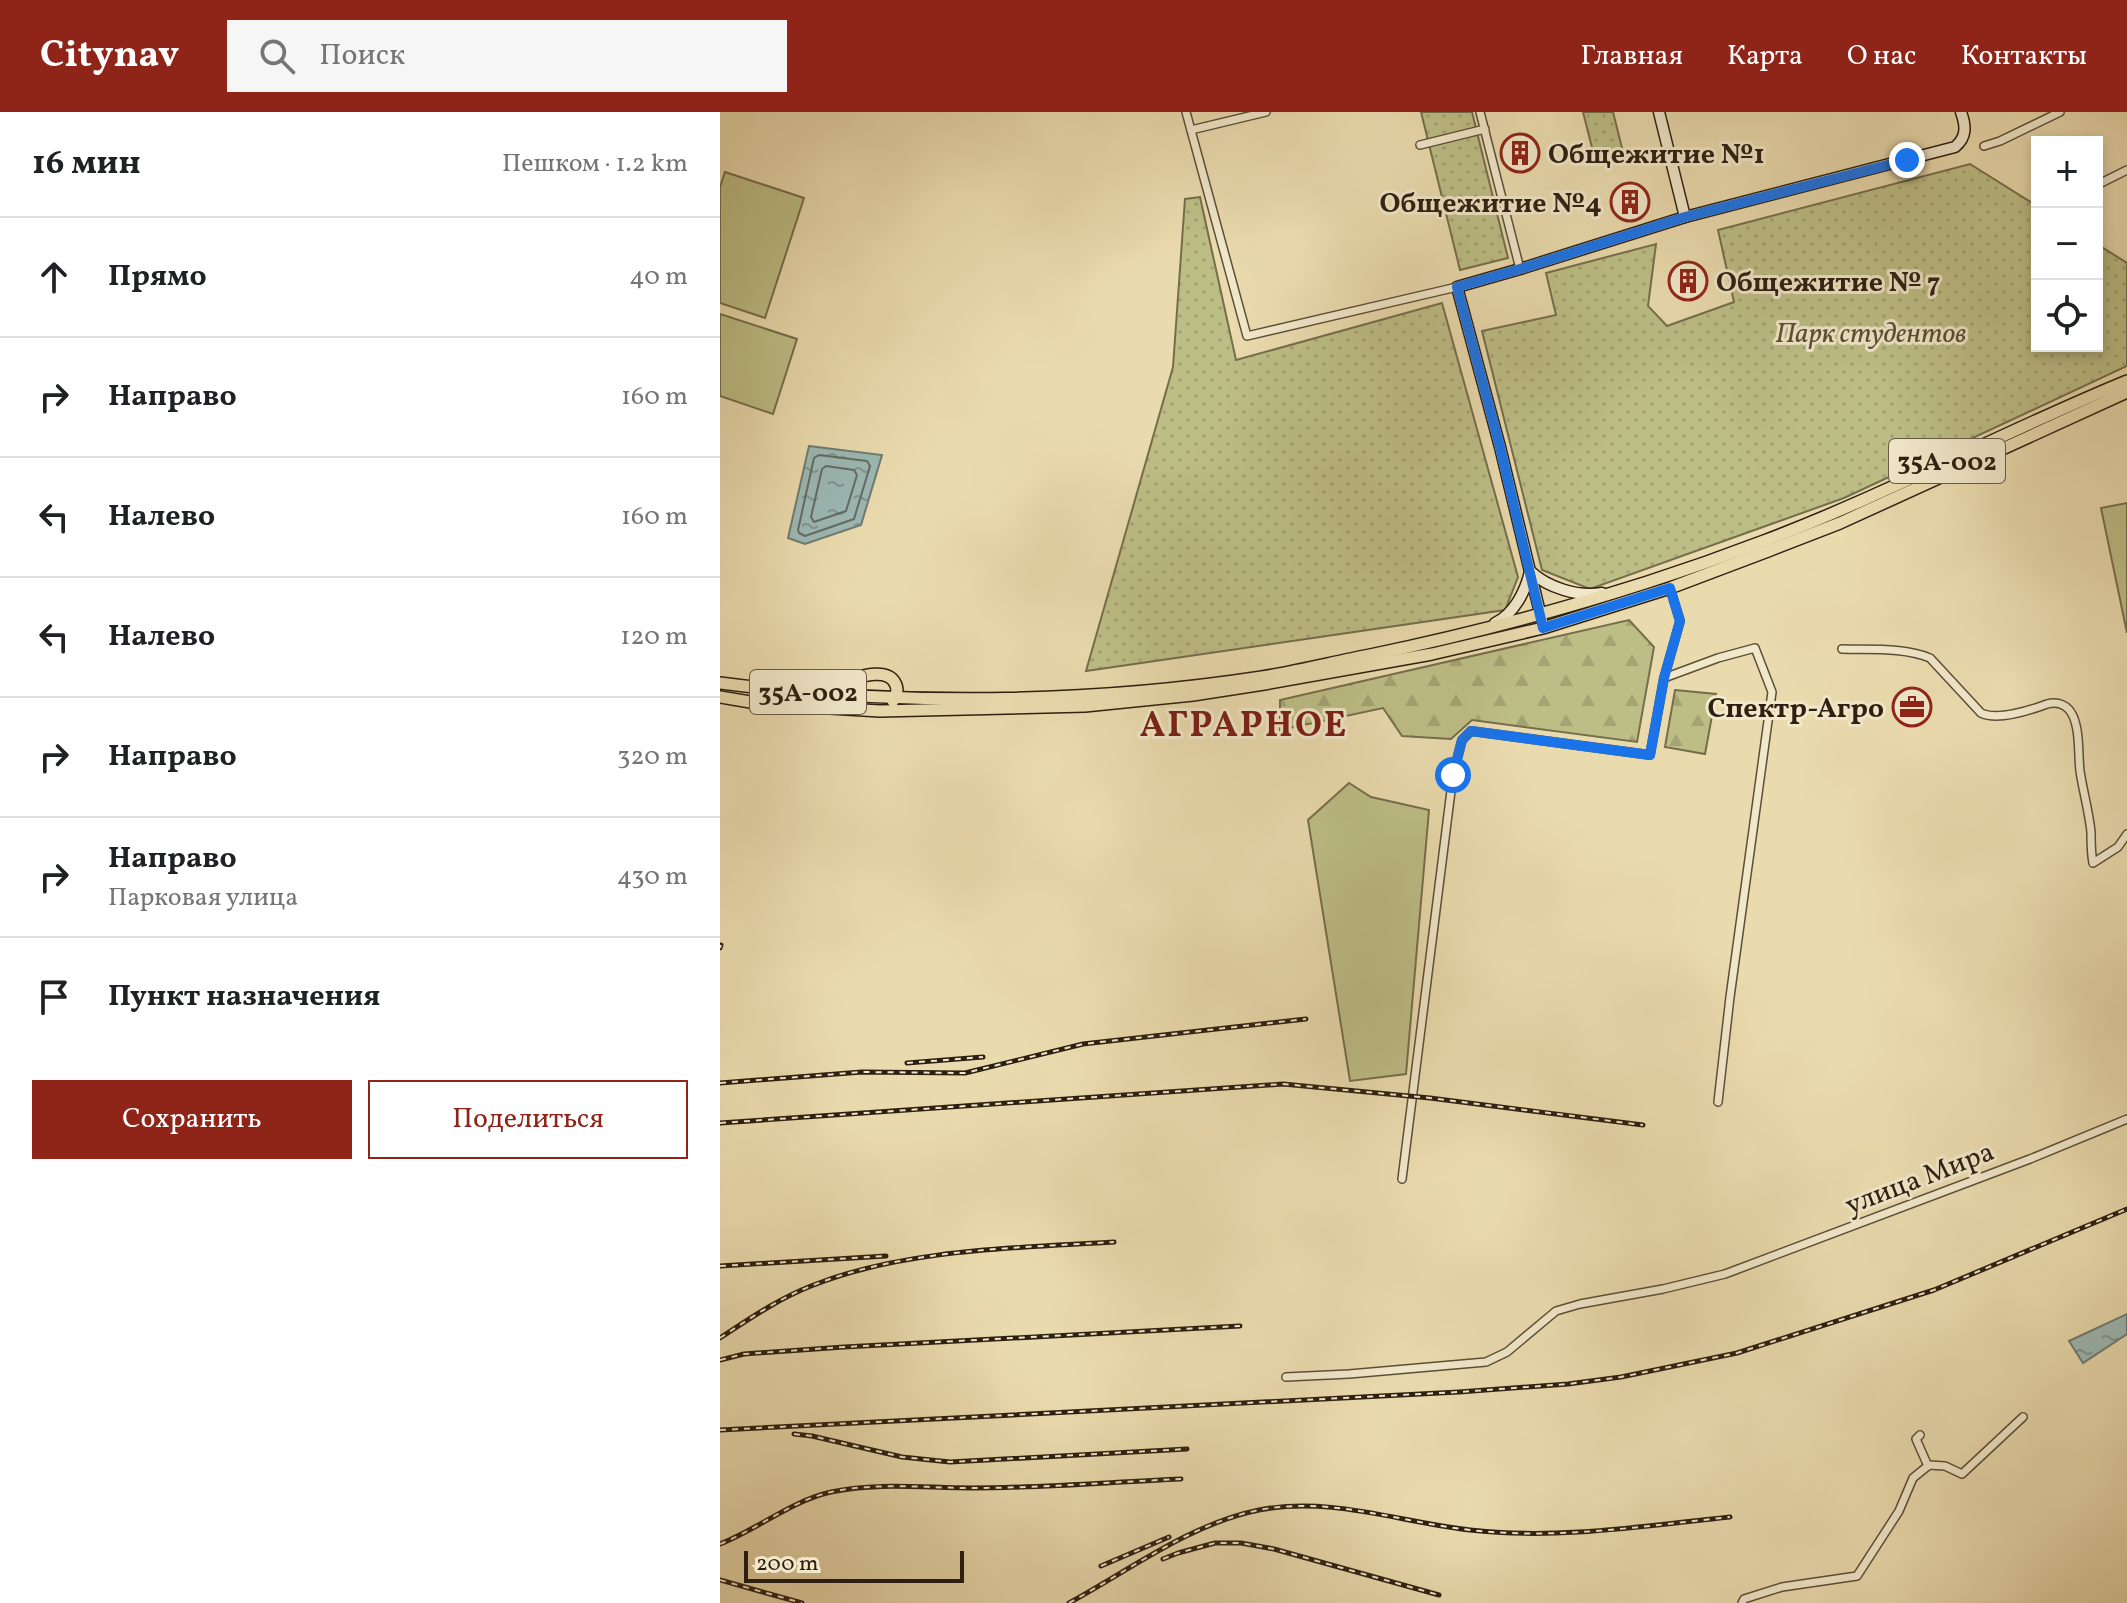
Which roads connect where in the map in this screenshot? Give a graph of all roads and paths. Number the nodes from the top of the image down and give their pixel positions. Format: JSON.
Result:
{"nodes":[{"id":1,"x":1186,"y":112,"type":"edge"},
{"id":2,"x":1266,"y":112,"type":"edge"},
{"id":3,"x":1480,"y":112,"type":"edge"},
{"id":4,"x":1659,"y":112,"type":"edge"},
{"id":5,"x":1961,"y":112,"type":"edge"},
{"id":6,"x":2060,"y":112,"type":"edge"},
{"id":7,"x":1485,"y":129,"type":"junction"},
{"id":8,"x":1191,"y":130,"type":"junction"},
{"id":9,"x":1420,"y":145,"type":"dead end"},
{"id":10,"x":1984,"y":146,"type":"dead end"},
{"id":11,"x":2127,"y":170,"type":"edge"},
{"id":12,"x":2103,"y":182,"type":"edge"},
{"id":13,"x":1685,"y":217,"type":"junction"},
{"id":14,"x":1520,"y":269,"type":"junction"},
{"id":15,"x":1457,"y":287,"type":"junction"},
{"id":16,"x":2127,"y":381,"type":"edge"},
{"id":17,"x":2127,"y":392,"type":"edge"},
{"id":18,"x":1530,"y":571,"type":"junction"},
{"id":19,"x":1670,"y":588,"type":"junction"},
{"id":20,"x":1626,"y":590,"type":"junction"},
{"id":21,"x":1540,"y":615,"type":"junction"},
{"id":22,"x":1543,"y":628,"type":"junction"},
{"id":23,"x":1477,"y":631,"type":"junction"},
{"id":24,"x":1842,"y":649,"type":"dead end"},
{"id":25,"x":1664,"y":678,"type":"junction"},
{"id":26,"x":720,"y":683,"type":"edge"},
{"id":27,"x":763,"y":689,"type":"junction"},
{"id":28,"x":720,"y":697,"type":"edge"},
{"id":29,"x":895,"y":697,"type":"junction"},
{"id":30,"x":880,"y":711,"type":"junction"},
{"id":31,"x":2127,"y":834,"type":"edge"},
{"id":32,"x":1718,"y":1102,"type":"dead end"},
{"id":33,"x":2127,"y":1119,"type":"edge"},
{"id":34,"x":1402,"y":1179,"type":"dead end"},
{"id":35,"x":1286,"y":1377,"type":"dead end"},
{"id":36,"x":2023,"y":1417,"type":"dead end"},
{"id":37,"x":1920,"y":1435,"type":"dead end"},
{"id":38,"x":1928,"y":1466,"type":"junction"},
{"id":39,"x":1742,"y":1603,"type":"edge"}],
"edges":[{"from":1,"to":8,"type":"street"},
{"from":2,"to":8,"type":"street"},
{"from":3,"to":7,"type":"street"},
{"from":4,"to":13,"type":"street"},
{"from":5,"to":13,"type":"street"},
{"from":6,"to":10,"type":"street"},
{"from":7,"to":9,"type":"street"},
{"from":7,"to":14,"type":"street"},
{"from":8,"to":15,"type":"street"},
{"from":11,"to":12,"type":"street"},
{"from":13,"to":14,"type":"street"},
{"from":14,"to":15,"type":"street"},
{"from":15,"to":18,"type":"street"},
{"from":16,"to":20,"type":"main road","number":"35А-002"},
{"from":17,"to":19,"type":"main road","number":"35А-002"},
{"from":18,"to":20,"type":"street"},
{"from":18,"to":21,"type":"street"},
{"from":18,"to":23,"type":"street"},
{"from":19,"to":22,"type":"main road","number":"35А-002"},
{"from":19,"to":25,"type":"street"},
{"from":20,"to":21,"type":"main road","number":"35А-002"},
{"from":21,"to":22,"type":"street"},
{"from":21,"to":23,"type":"main road","number":"35А-002"},
{"from":22,"to":30,"type":"main road","number":"35А-002"},
{"from":23,"to":29,"type":"main road","number":"35А-002"},
{"from":24,"to":31,"type":"street"},
{"from":25,"to":32,"type":"street"},
{"from":25,"to":34,"type":"street"},
{"from":26,"to":27,"type":"main road","number":"35А-002"},
{"from":27,"to":29,"type":"main road","number":"35А-002"},
{"from":27,"to":29,"type":"main road"},
{"from":28,"to":30,"type":"main road","number":"35А-002"},
{"from":29,"to":30,"type":"main road"},
{"from":33,"to":35,"type":"street","name":"улица Мира"},
{"from":36,"to":38,"type":"street"},
{"from":37,"to":38,"type":"street"},
{"from":38,"to":39,"type":"street"}]}
